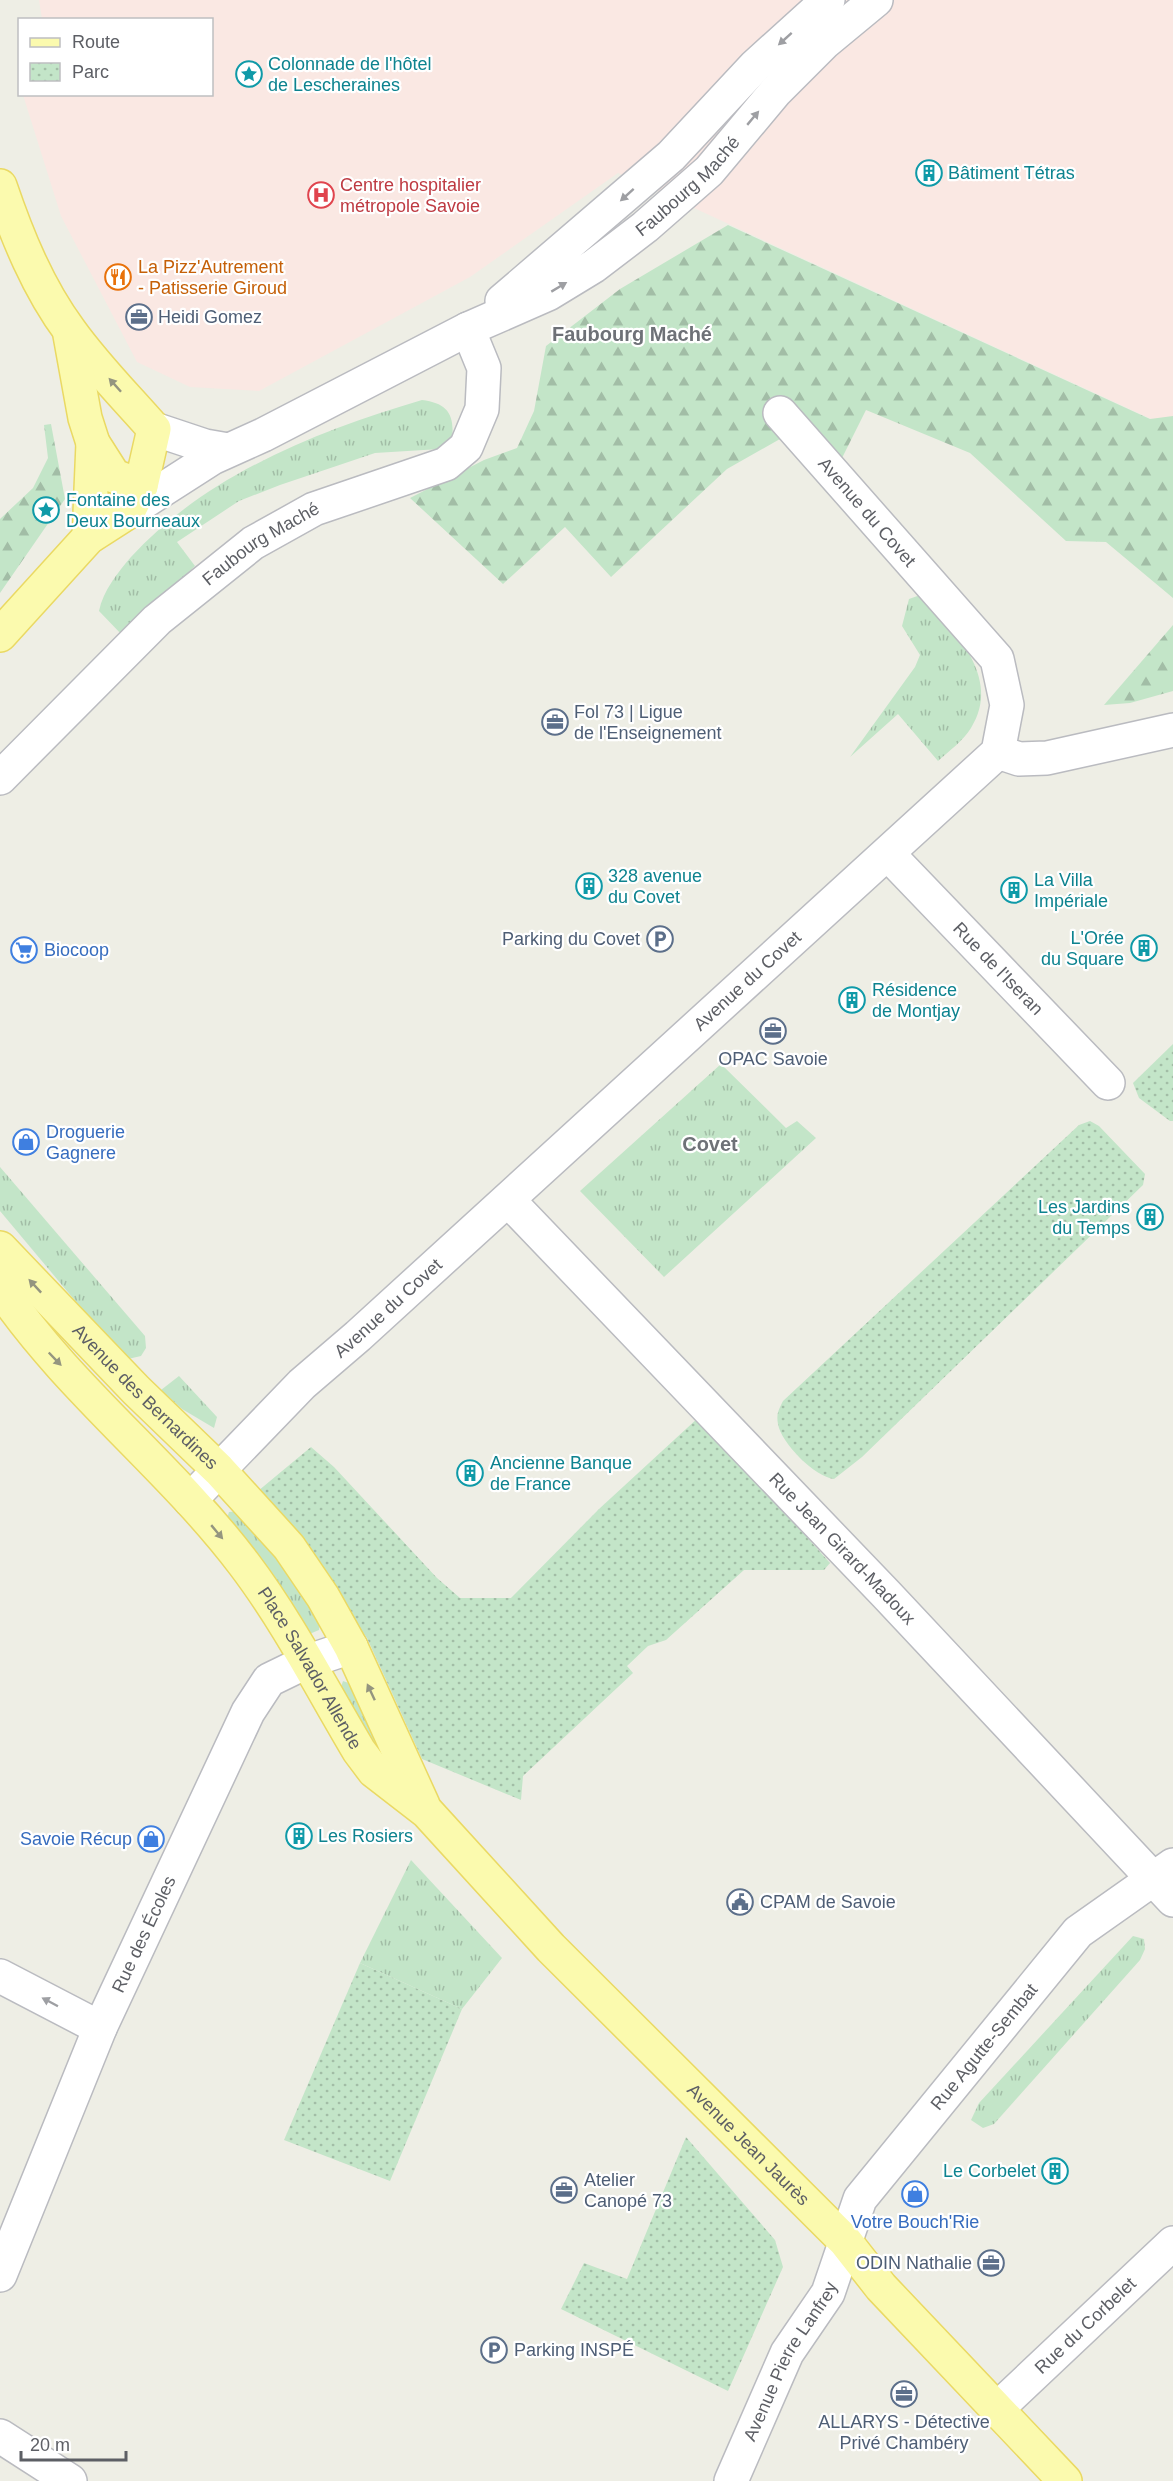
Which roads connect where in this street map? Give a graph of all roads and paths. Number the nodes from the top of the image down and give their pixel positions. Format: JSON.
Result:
{"nodes":[{"id":1,"x":828,"y":0,"type":"edge"},
{"id":2,"x":876,"y":0,"type":"edge"},
{"id":3,"x":0,"y":186,"type":"edge"},
{"id":4,"x":468,"y":329,"type":"junction"},
{"id":5,"x":69,"y":330,"type":"junction"},
{"id":6,"x":780,"y":413,"type":"dead end"},
{"id":7,"x":154,"y":429,"type":"junction"},
{"id":8,"x":93,"y":443,"type":"junction"},
{"id":9,"x":228,"y":450,"type":"junction"},
{"id":10,"x":146,"y":494,"type":"junction"},
{"id":11,"x":89,"y":537,"type":"junction"},
{"id":12,"x":0,"y":635,"type":"edge"},
{"id":13,"x":1173,"y":730,"type":"edge"},
{"id":14,"x":998,"y":752,"type":"junction"},
{"id":15,"x":0,"y":778,"type":"edge"},
{"id":16,"x":888,"y":854,"type":"junction"},
{"id":17,"x":1108,"y":1083,"type":"dead end"},
{"id":18,"x":508,"y":1200,"type":"junction"},
{"id":19,"x":0,"y":1248,"type":"edge"},
{"id":20,"x":6,"y":1307,"type":"edge"},
{"id":21,"x":219,"y":1470,"type":"junction"},
{"id":22,"x":190,"y":1500,"type":"junction"},
{"id":23,"x":289,"y":1546,"type":"joint"},
{"id":24,"x":244,"y":1564,"type":"joint"},
{"id":25,"x":351,"y":1647,"type":"junction"},
{"id":26,"x":306,"y":1662,"type":"junction"},
{"id":27,"x":427,"y":1812,"type":"junction"},
{"id":28,"x":1166,"y":1881,"type":"edge"},
{"id":29,"x":0,"y":1976,"type":"edge"},
{"id":30,"x":100,"y":2028,"type":"junction"},
{"id":31,"x":844,"y":2241,"type":"junction"},
{"id":32,"x":1173,"y":2243,"type":"edge"},
{"id":33,"x":0,"y":2275,"type":"edge"},
{"id":34,"x":998,"y":2408,"type":"junction"},
{"id":35,"x":0,"y":2436,"type":"edge"},
{"id":36,"x":70,"y":2481,"type":"edge"},
{"id":37,"x":731,"y":2481,"type":"edge"},
{"id":38,"x":1065,"y":2481,"type":"edge"}],
"edges":[{"from":1,"to":4,"type":"street","name":"Faubourg Maché","one_way":true},
{"from":4,"to":2,"type":"street","name":"Faubourg Maché","one_way":true},
{"from":3,"to":5,"type":"main road"},
{"from":4,"to":9,"type":"street","name":"Faubourg Maché"},
{"from":4,"to":15,"type":"street","name":"Faubourg Maché"},
{"from":7,"to":5,"type":"main road","one_way":true},
{"from":5,"to":8,"type":"main road"},
{"from":6,"to":14,"type":"street","name":"Avenue du Covet"},
{"from":7,"to":9,"type":"street"},
{"from":7,"to":10,"type":"main road"},
{"from":8,"to":10,"type":"main road"},
{"from":8,"to":11,"type":"main road"},
{"from":9,"to":10,"type":"street","name":"Faubourg Maché"},
{"from":10,"to":11,"type":"main road","name":"Faubourg Maché"},
{"from":11,"to":12,"type":"main road","name":"Faubourg Maché"},
{"from":13,"to":14,"type":"street"},
{"from":14,"to":16,"type":"street","name":"Avenue du Covet"},
{"from":16,"to":17,"type":"street","name":"Rue de l'Iseran"},
{"from":16,"to":18,"type":"street","name":"Avenue du Covet"},
{"from":18,"to":21,"type":"street","name":"Avenue du Covet"},
{"from":18,"to":28,"type":"street","name":"Rue Jean Girard-Madoux"},
{"from":21,"to":19,"type":"main road","name":"Avenue des Bernardines","one_way":true},
{"from":20,"to":22,"type":"main road","name":"Avenue des Bernardines","one_way":true},
{"from":21,"to":22,"type":"street","name":"Avenue du Covet"},
{"from":21,"to":23,"type":"main road","name":"Avenue des Bernardines"},
{"from":22,"to":24,"type":"main road","name":"Avenue des Bernardines","one_way":true},
{"from":23,"to":25,"type":"main road","name":"Place Salvador Allende"},
{"from":24,"to":26,"type":"main road","name":"Place Salvador Allende"},
{"from":25,"to":26,"type":"street","name":"Rue des Écoles"},
{"from":27,"to":25,"type":"main road","name":"Place Salvador Allende","one_way":true},
{"from":26,"to":27,"type":"main road","name":"Place Salvador Allende"},
{"from":26,"to":30,"type":"street","name":"Rue des Écoles"},
{"from":27,"to":31,"type":"main road","name":"Avenue Jean Jaurès"},
{"from":28,"to":31,"type":"street","name":"Rue Agutte-Sembat"},
{"from":30,"to":29,"type":"street","one_way":true},
{"from":30,"to":33,"type":"street","name":"Rue des Écoles"},
{"from":31,"to":34,"type":"main road","name":"Avenue Jean Jaurès"},
{"from":31,"to":37,"type":"street","name":"Avenue Pierre Lanfrey"},
{"from":32,"to":34,"type":"street","name":"Rue du Corbelet"},
{"from":34,"to":38,"type":"main road","name":"Avenue Jean Jaurès"},
{"from":35,"to":36,"type":"street"}]}
